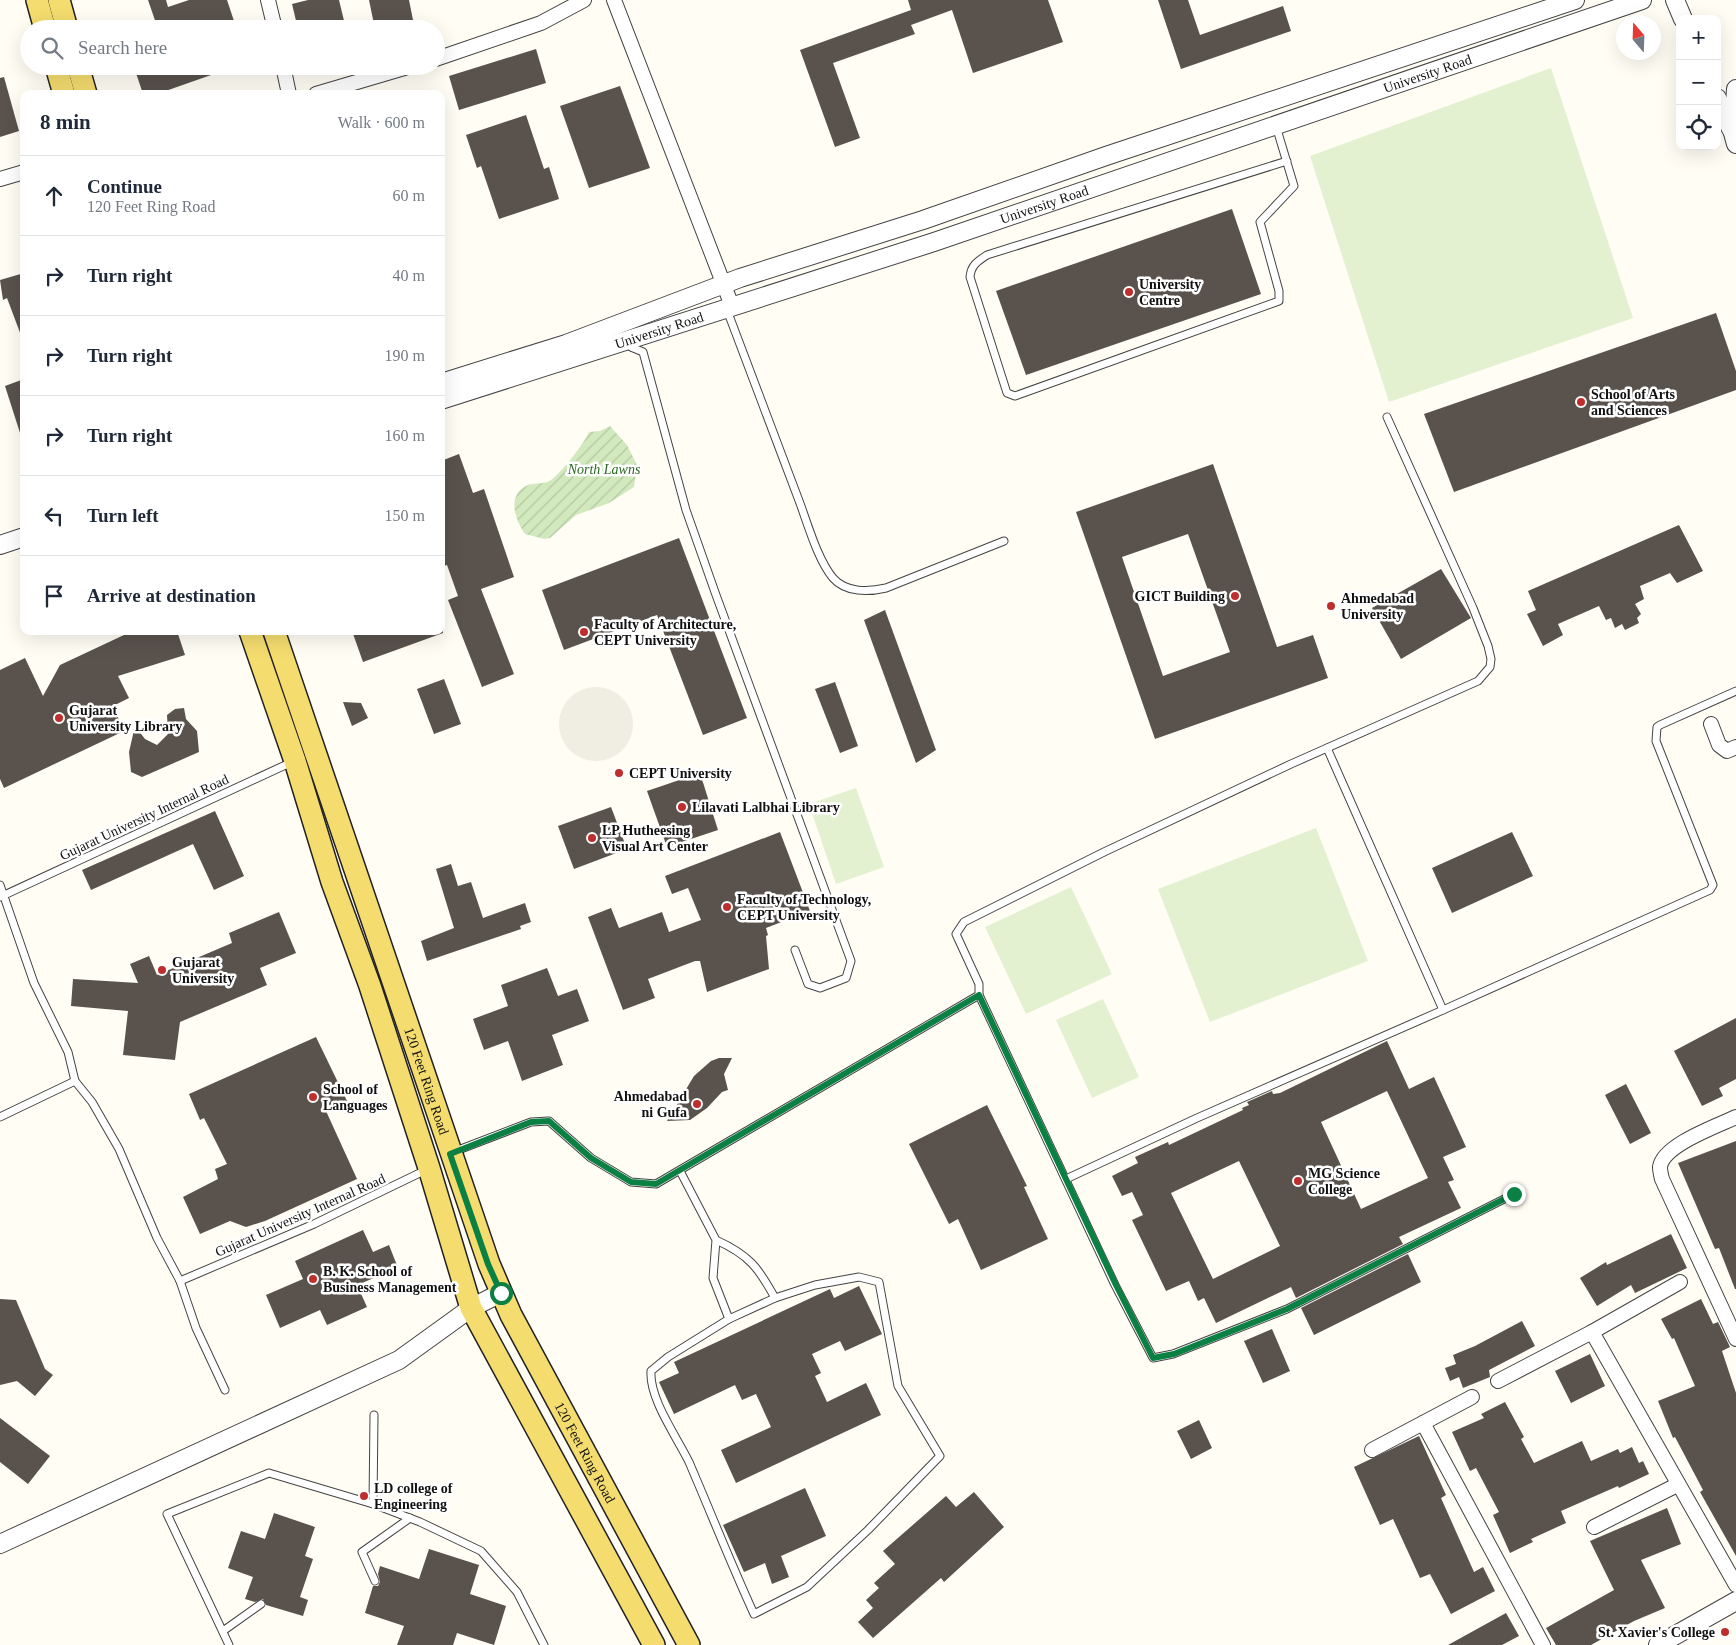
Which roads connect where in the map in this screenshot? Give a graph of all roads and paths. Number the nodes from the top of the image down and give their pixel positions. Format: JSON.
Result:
{"nodes":[{"id":1,"x":36,"y":0,"type":"edge"},
{"id":2,"x":59,"y":0,"type":"edge"},
{"id":3,"x":268,"y":0,"type":"edge"},
{"id":4,"x":584,"y":0,"type":"edge"},
{"id":5,"x":614,"y":0,"type":"edge"},
{"id":6,"x":1575,"y":0,"type":"edge"},
{"id":7,"x":1642,"y":0,"type":"edge"},
{"id":8,"x":1675,"y":0,"type":"edge"},
{"id":9,"x":1681,"y":15,"type":"edge"},
{"id":10,"x":42,"y":20,"type":"edge"},
{"id":11,"x":65,"y":20,"type":"edge"},
{"id":12,"x":273,"y":20,"type":"edge"},
{"id":13,"x":445,"y":56,"type":"edge"},
{"id":14,"x":59,"y":75,"type":"edge"},
{"id":15,"x":81,"y":75,"type":"edge"},
{"id":16,"x":285,"y":75,"type":"edge"},
{"id":17,"x":380,"y":75,"type":"edge"},
{"id":18,"x":1736,"y":89,"type":"edge"},
{"id":19,"x":63,"y":90,"type":"edge"},
{"id":20,"x":85,"y":90,"type":"edge"},
{"id":21,"x":288,"y":90,"type":"edge"},
{"id":22,"x":330,"y":90,"type":"edge"},
{"id":23,"x":1720,"y":105,"type":"edge"},
{"id":24,"x":1275,"y":124,"type":"junction"},
{"id":25,"x":1734,"y":138,"type":"edge"},
{"id":26,"x":1286,"y":161,"type":"junction"},
{"id":27,"x":20,"y":173,"type":"edge"},
{"id":28,"x":0,"y":179,"type":"edge"},
{"id":29,"x":723,"y":285,"type":"junction"},
{"id":30,"x":729,"y":308,"type":"junction"},
{"id":31,"x":629,"y":340,"type":"junction"},
{"id":32,"x":445,"y":382,"type":"edge"},
{"id":33,"x":445,"y":399,"type":"edge"},
{"id":34,"x":1387,"y":417,"type":"dead end"},
{"id":35,"x":20,"y":538,"type":"edge"},
{"id":36,"x":1004,"y":541,"type":"dead end"},
{"id":37,"x":0,"y":544,"type":"edge"},
{"id":38,"x":251,"y":635,"type":"edge"},
{"id":39,"x":275,"y":635,"type":"edge"},
{"id":40,"x":1736,"y":691,"type":"edge"},
{"id":41,"x":1711,"y":724,"type":"dead end"},
{"id":42,"x":1736,"y":747,"type":"edge"},
{"id":43,"x":1327,"y":748,"type":"junction"},
{"id":44,"x":296,"y":761,"type":"junction"},
{"id":45,"x":0,"y":885,"type":"edge"},
{"id":46,"x":2,"y":897,"type":"edge"},
{"id":47,"x":795,"y":950,"type":"dead end"},
{"id":48,"x":979,"y":995,"type":"junction"},
{"id":49,"x":1443,"y":1010,"type":"junction"},
{"id":50,"x":75,"y":1080,"type":"junction"},
{"id":51,"x":0,"y":1116,"type":"edge"},
{"id":52,"x":1736,"y":1117,"type":"edge"},
{"id":53,"x":450,"y":1154,"type":"junction"},
{"id":54,"x":429,"y":1168,"type":"junction"},
{"id":55,"x":680,"y":1171,"type":"junction"},
{"id":56,"x":1066,"y":1179,"type":"junction"},
{"id":57,"x":1514,"y":1194,"type":"dead end"},
{"id":58,"x":716,"y":1240,"type":"junction"},
{"id":59,"x":180,"y":1281,"type":"junction"},
{"id":60,"x":1680,"y":1282,"type":"dead end"},
{"id":61,"x":501,"y":1293,"type":"junction"},
{"id":62,"x":775,"y":1298,"type":"junction"},
{"id":63,"x":471,"y":1308,"type":"junction"},
{"id":64,"x":729,"y":1319,"type":"junction"},
{"id":65,"x":1592,"y":1332,"type":"junction"},
{"id":66,"x":1736,"y":1339,"type":"edge"},
{"id":67,"x":1498,"y":1380,"type":"dead end"},
{"id":68,"x":225,"y":1390,"type":"dead end"},
{"id":69,"x":1472,"y":1397,"type":"dead end"},
{"id":70,"x":374,"y":1415,"type":"dead end"},
{"id":71,"x":1423,"y":1423,"type":"junction"},
{"id":72,"x":1372,"y":1450,"type":"dead end"},
{"id":73,"x":1677,"y":1485,"type":"junction"},
{"id":74,"x":373,"y":1504,"type":"junction"},
{"id":75,"x":410,"y":1518,"type":"junction"},
{"id":76,"x":1594,"y":1527,"type":"dead end"},
{"id":77,"x":0,"y":1544,"type":"edge"},
{"id":78,"x":375,"y":1581,"type":"dead end"},
{"id":79,"x":1736,"y":1585,"type":"edge"},
{"id":80,"x":1736,"y":1601,"type":"edge"},
{"id":81,"x":261,"y":1604,"type":"dead end"},
{"id":82,"x":222,"y":1632,"type":"junction"},
{"id":83,"x":229,"y":1645,"type":"edge"},
{"id":84,"x":544,"y":1645,"type":"edge"},
{"id":85,"x":654,"y":1645,"type":"edge"},
{"id":86,"x":689,"y":1645,"type":"edge"},
{"id":87,"x":1543,"y":1645,"type":"edge"},
{"id":88,"x":1658,"y":1645,"type":"edge"}],
"edges":[{"from":1,"to":10,"type":"main road"},
{"from":2,"to":11,"type":"main road"},
{"from":3,"to":12,"type":"street"},
{"from":4,"to":13,"type":"street"},
{"from":5,"to":29,"type":"street"},
{"from":6,"to":29,"type":"street","name":"University Road"},
{"from":7,"to":24,"type":"street","name":"University Road"},
{"from":8,"to":9,"type":"street"},
{"from":14,"to":19,"type":"main road"},
{"from":15,"to":20,"type":"main road"},
{"from":16,"to":21,"type":"street"},
{"from":17,"to":22,"type":"street"},
{"from":18,"to":25,"type":"street"},
{"from":23,"to":25,"type":"street"},
{"from":24,"to":26,"type":"lane"},
{"from":24,"to":30,"type":"street","name":"University Road"},
{"from":26,"to":26,"type":"lane"},
{"from":27,"to":28,"type":"street"},
{"from":29,"to":30,"type":"street"},
{"from":29,"to":32,"type":"street","name":"University Road"},
{"from":30,"to":31,"type":"street","name":"University Road"},
{"from":30,"to":36,"type":"lane"},
{"from":31,"to":33,"type":"street","name":"University Road"},
{"from":31,"to":47,"type":"lane"},
{"from":34,"to":43,"type":"lane"},
{"from":35,"to":37,"type":"street"},
{"from":38,"to":44,"type":"main road","name":"120 Feet Ring Road"},
{"from":39,"to":53,"type":"main road","name":"120 Feet Ring Road"},
{"from":40,"to":49,"type":"lane"},
{"from":41,"to":42,"type":"street"},
{"from":43,"to":48,"type":"lane"},
{"from":43,"to":49,"type":"lane"},
{"from":44,"to":46,"type":"lane","name":"Gujarat University Internal Road"},
{"from":44,"to":54,"type":"main road","name":"120 Feet Ring Road"},
{"from":45,"to":46,"type":"lane"},
{"from":46,"to":50,"type":"lane"},
{"from":48,"to":55,"type":"lane"},
{"from":48,"to":56,"type":"lane"},
{"from":49,"to":56,"type":"lane"},
{"from":50,"to":51,"type":"lane"},
{"from":50,"to":59,"type":"lane"},
{"from":52,"to":66,"type":"street"},
{"from":53,"to":55,"type":"lane"},
{"from":53,"to":61,"type":"main road","name":"120 Feet Ring Road"},
{"from":54,"to":59,"type":"lane","name":"Gujarat University Internal Road"},
{"from":54,"to":63,"type":"main road","name":"120 Feet Ring Road"},
{"from":55,"to":58,"type":"lane"},
{"from":56,"to":57,"type":"lane"},
{"from":58,"to":62,"type":"lane"},
{"from":58,"to":64,"type":"lane"},
{"from":59,"to":68,"type":"lane"},
{"from":60,"to":65,"type":"street"},
{"from":61,"to":63,"type":"street"},
{"from":61,"to":86,"type":"main road","name":"120 Feet Ring Road"},
{"from":62,"to":64,"type":"lane"},
{"from":62,"to":64,"type":"lane"},
{"from":63,"to":77,"type":"street"},
{"from":63,"to":85,"type":"main road","name":"120 Feet Ring Road"},
{"from":65,"to":67,"type":"street"},
{"from":65,"to":73,"type":"street"},
{"from":69,"to":71,"type":"street"},
{"from":70,"to":74,"type":"lane"},
{"from":71,"to":72,"type":"street"},
{"from":71,"to":87,"type":"street"},
{"from":73,"to":76,"type":"street"},
{"from":73,"to":79,"type":"street"},
{"from":74,"to":75,"type":"lane"},
{"from":74,"to":82,"type":"lane"},
{"from":75,"to":78,"type":"lane"},
{"from":75,"to":84,"type":"lane"},
{"from":80,"to":88,"type":"street"},
{"from":81,"to":82,"type":"lane"},
{"from":82,"to":83,"type":"lane"}]}
